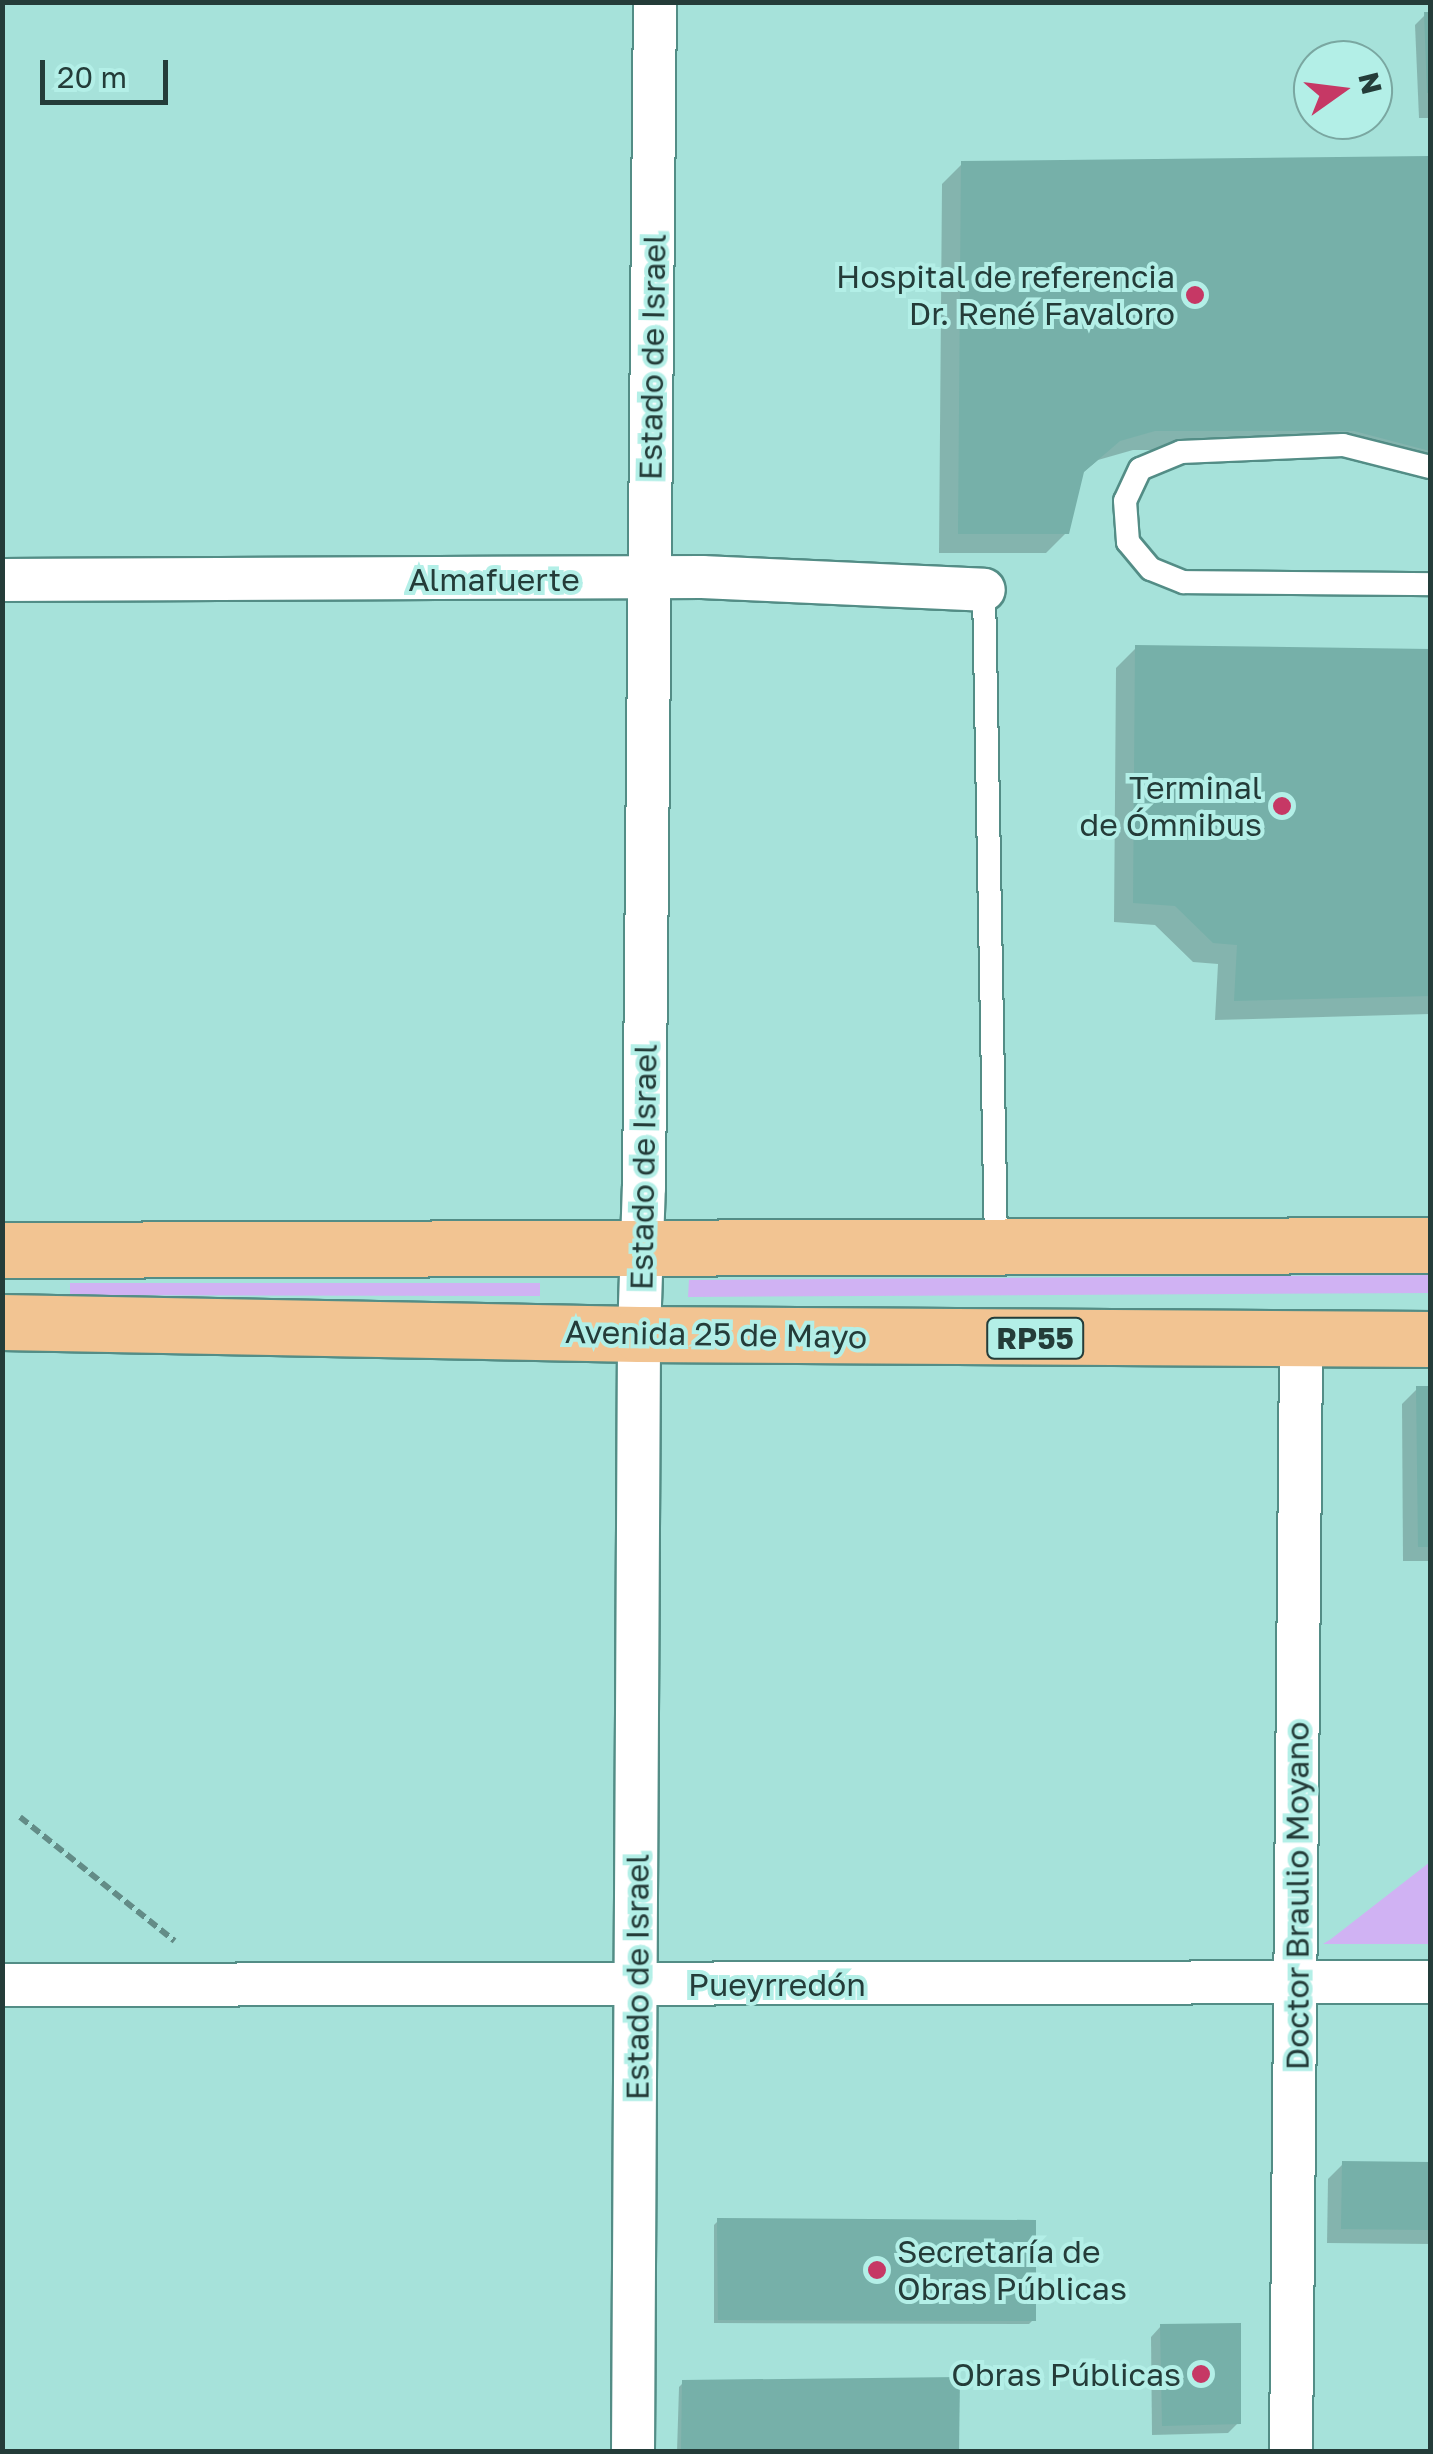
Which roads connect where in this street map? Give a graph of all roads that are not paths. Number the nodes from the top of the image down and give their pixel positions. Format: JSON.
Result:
{"nodes":[{"id":1,"x":655,"y":2,"type":"edge"},
{"id":2,"x":1430,"y":468,"type":"edge"},
{"id":3,"x":650,"y":578,"type":"junction"},
{"id":4,"x":2,"y":580,"type":"edge"},
{"id":5,"x":1430,"y":584,"type":"edge"},
{"id":6,"x":984,"y":590,"type":"joint"},
{"id":7,"x":1430,"y":1245,"type":"edge"},
{"id":8,"x":643,"y":1246,"type":"junction"},
{"id":9,"x":996,"y":1247,"type":"junction"},
{"id":10,"x":2,"y":1250,"type":"edge"},
{"id":11,"x":2,"y":1322,"type":"edge"},
{"id":12,"x":639,"y":1334,"type":"junction"},
{"id":13,"x":1430,"y":1339,"type":"edge"},
{"id":14,"x":1300,"y":1340,"type":"junction"},
{"id":15,"x":1430,"y":1982,"type":"edge"},
{"id":16,"x":637,"y":1984,"type":"junction"},
{"id":17,"x":1297,"y":1984,"type":"junction"},
{"id":18,"x":2,"y":1985,"type":"edge"},
{"id":19,"x":633,"y":2452,"type":"edge"},
{"id":20,"x":1291,"y":2452,"type":"edge"}],
"edges":[{"from":1,"to":3,"type":"street","name":"Estado de Israel"},
{"from":2,"to":5,"type":"lane"},
{"from":3,"to":4,"type":"street","name":"Almafuerte"},
{"from":3,"to":6,"type":"street","name":"Almafuerte"},
{"from":3,"to":8,"type":"street","name":"Estado de Israel"},
{"from":6,"to":9,"type":"lane"},
{"from":7,"to":9,"type":"main road"},
{"from":8,"to":9,"type":"main road"},
{"from":8,"to":10,"type":"main road"},
{"from":8,"to":12,"type":"street","name":"Estado de Israel"},
{"from":11,"to":12,"type":"main road","name":"Avenida 25 de Mayo","number":"RP55"},
{"from":12,"to":14,"type":"main road","name":"Avenida 25 de Mayo","number":"RP55"},
{"from":12,"to":16,"type":"street","name":"Estado de Israel"},
{"from":13,"to":14,"type":"main road","name":"Avenida 25 de Mayo","number":"RP55"},
{"from":14,"to":17,"type":"street","name":"Doctor Braulio Moyano"},
{"from":15,"to":17,"type":"street","name":"Pueyrredón"},
{"from":16,"to":17,"type":"street","name":"Pueyrredón"},
{"from":16,"to":18,"type":"street","name":"Pueyrredón"},
{"from":16,"to":19,"type":"street","name":"Estado de Israel"},
{"from":17,"to":20,"type":"street","name":"Doctor Braulio Moyano"}]}
